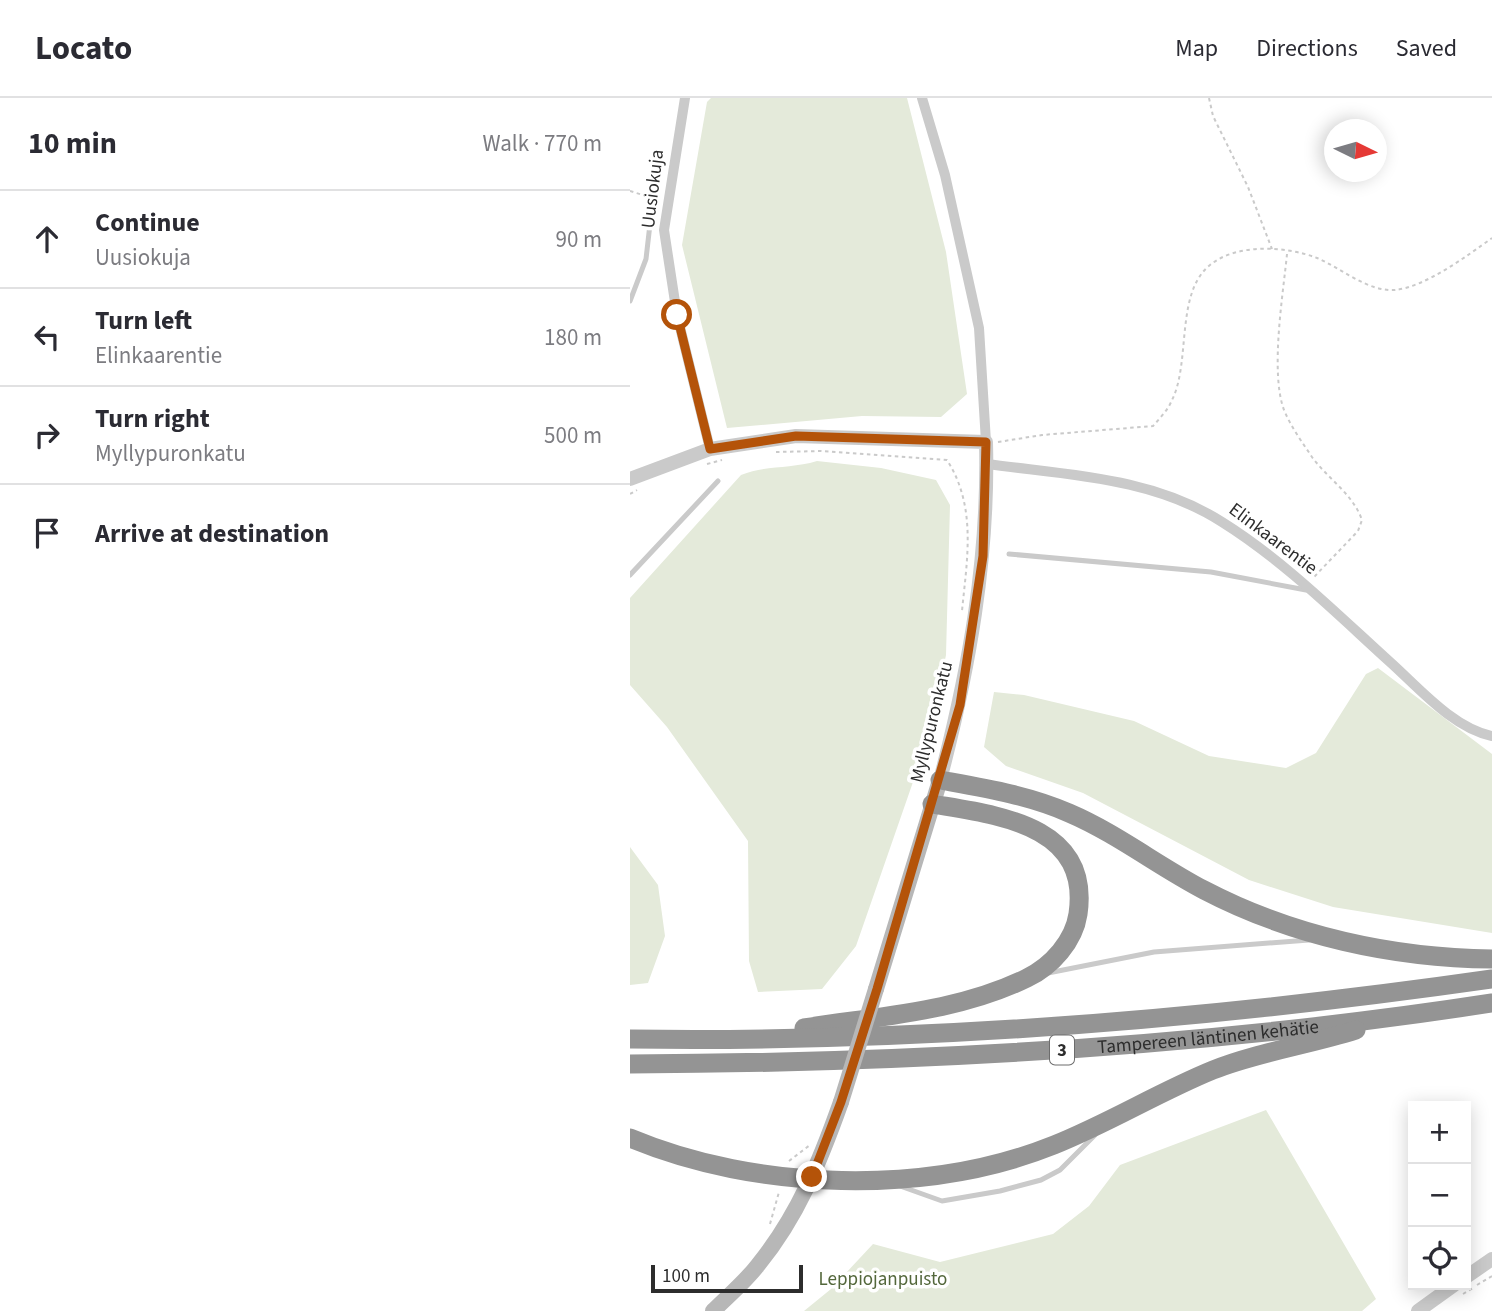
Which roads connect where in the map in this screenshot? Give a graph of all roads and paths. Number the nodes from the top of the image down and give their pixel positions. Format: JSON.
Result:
{"nodes":[{"id":1,"x":685,"y":98,"type":"edge"},
{"id":2,"x":922,"y":98,"type":"edge"},
{"id":3,"x":1209,"y":98,"type":"edge"},
{"id":4,"x":653,"y":198,"type":"dead end"},
{"id":5,"x":1492,"y":238,"type":"edge"},
{"id":6,"x":1272,"y":250,"type":"junction"},
{"id":7,"x":1287,"y":253,"type":"junction"},
{"id":8,"x":630,"y":301,"type":"edge"},
{"id":9,"x":986,"y":442,"type":"junction"},
{"id":10,"x":710,"y":449,"type":"junction"},
{"id":11,"x":773,"y":452,"type":"dead end"},
{"id":12,"x":724,"y":460,"type":"dead end"},
{"id":13,"x":987,"y":464,"type":"junction"},
{"id":14,"x":703,"y":465,"type":"dead end"},
{"id":15,"x":630,"y":479,"type":"edge"},
{"id":16,"x":718,"y":481,"type":"dead end"},
{"id":17,"x":643,"y":487,"type":"dead end"},
{"id":18,"x":630,"y":494,"type":"edge"},
{"id":19,"x":1009,"y":554,"type":"dead end"},
{"id":20,"x":630,"y":575,"type":"edge"},
{"id":21,"x":1308,"y":589,"type":"junction"},
{"id":22,"x":961,"y":622,"type":"dead end"},
{"id":23,"x":1492,"y":736,"type":"edge"},
{"id":24,"x":940,"y":780,"type":"junction"},
{"id":25,"x":932,"y":804,"type":"junction"},
{"id":26,"x":1336,"y":940,"type":"junction"},
{"id":27,"x":1492,"y":959,"type":"edge"},
{"id":28,"x":1030,"y":977,"type":"junction"},
{"id":29,"x":1492,"y":979,"type":"edge"},
{"id":30,"x":1492,"y":1003,"type":"edge"},
{"id":31,"x":1401,"y":1017,"type":"junction"},
{"id":32,"x":630,"y":1039,"type":"edge"},
{"id":33,"x":719,"y":1040,"type":"junction"},
{"id":34,"x":630,"y":1064,"type":"edge"},
{"id":35,"x":1109,"y":1119,"type":"junction"},
{"id":36,"x":630,"y":1138,"type":"edge"},
{"id":37,"x":811,"y":1145,"type":"dead end"},
{"id":38,"x":783,"y":1176,"type":"junction"},
{"id":39,"x":812,"y":1177,"type":"junction"},
{"id":40,"x":888,"y":1180,"type":"junction"},
{"id":41,"x":769,"y":1228,"type":"dead end"},
{"id":42,"x":1492,"y":1259,"type":"edge"},
{"id":43,"x":1471,"y":1274,"type":"edge"},
{"id":44,"x":1492,"y":1276,"type":"edge"},
{"id":45,"x":1471,"y":1284,"type":"edge"},
{"id":46,"x":1457,"y":1290,"type":"edge"},
{"id":47,"x":713,"y":1311,"type":"edge"},
{"id":48,"x":1418,"y":1311,"type":"edge"}],
"edges":[{"from":1,"to":10,"type":"street","name":"Uusiokuja"},
{"from":2,"to":9,"type":"street","name":"Myllypuronkatu"},
{"from":3,"to":6,"type":"path"},
{"from":4,"to":8,"type":"lane"},
{"from":5,"to":7,"type":"path"},
{"from":6,"to":7,"type":"path"},
{"from":6,"to":9,"type":"path"},
{"from":7,"to":21,"type":"path"},
{"from":9,"to":10,"type":"street"},
{"from":9,"to":13,"type":"street","name":"Myllypuronkatu"},
{"from":10,"to":15,"type":"street"},
{"from":11,"to":22,"type":"path"},
{"from":12,"to":14,"type":"path"},
{"from":13,"to":21,"type":"street","name":"Elinkaarentie"},
{"from":13,"to":24,"type":"street","name":"Myllypuronkatu"},
{"from":16,"to":20,"type":"lane"},
{"from":17,"to":18,"type":"path"},
{"from":19,"to":21,"type":"lane"},
{"from":21,"to":23,"type":"street","name":"Elinkaarentie"},
{"from":24,"to":25,"type":"main road","name":"Myllypuronkatu"},
{"from":24,"to":26,"type":"highway"},
{"from":25,"to":28,"type":"highway"},
{"from":25,"to":39,"type":"main road","name":"Myllypuronkatu","bridge":true},
{"from":26,"to":27,"type":"highway"},
{"from":26,"to":28,"type":"lane"},
{"from":28,"to":33,"type":"highway"},
{"from":29,"to":33,"type":"highway","name":"Tampereen läntinen kehätie","number":"3"},
{"from":30,"to":31,"type":"highway","name":"Tampereen läntinen kehätie","number":"3"},
{"from":31,"to":34,"type":"highway","name":"Tampereen läntinen kehätie","number":"3"},
{"from":31,"to":35,"type":"highway"},
{"from":32,"to":33,"type":"highway","name":"Tampereen läntinen kehätie","number":"3"},
{"from":35,"to":40,"type":"highway"},
{"from":35,"to":40,"type":"lane"},
{"from":36,"to":38,"type":"highway"},
{"from":37,"to":38,"type":"path"},
{"from":38,"to":39,"type":"highway"},
{"from":38,"to":41,"type":"path"},
{"from":39,"to":40,"type":"highway"},
{"from":39,"to":47,"type":"main road","name":"Myllypuronkatu"},
{"from":42,"to":43,"type":"street"},
{"from":44,"to":45,"type":"path"},
{"from":46,"to":48,"type":"street"}]}
